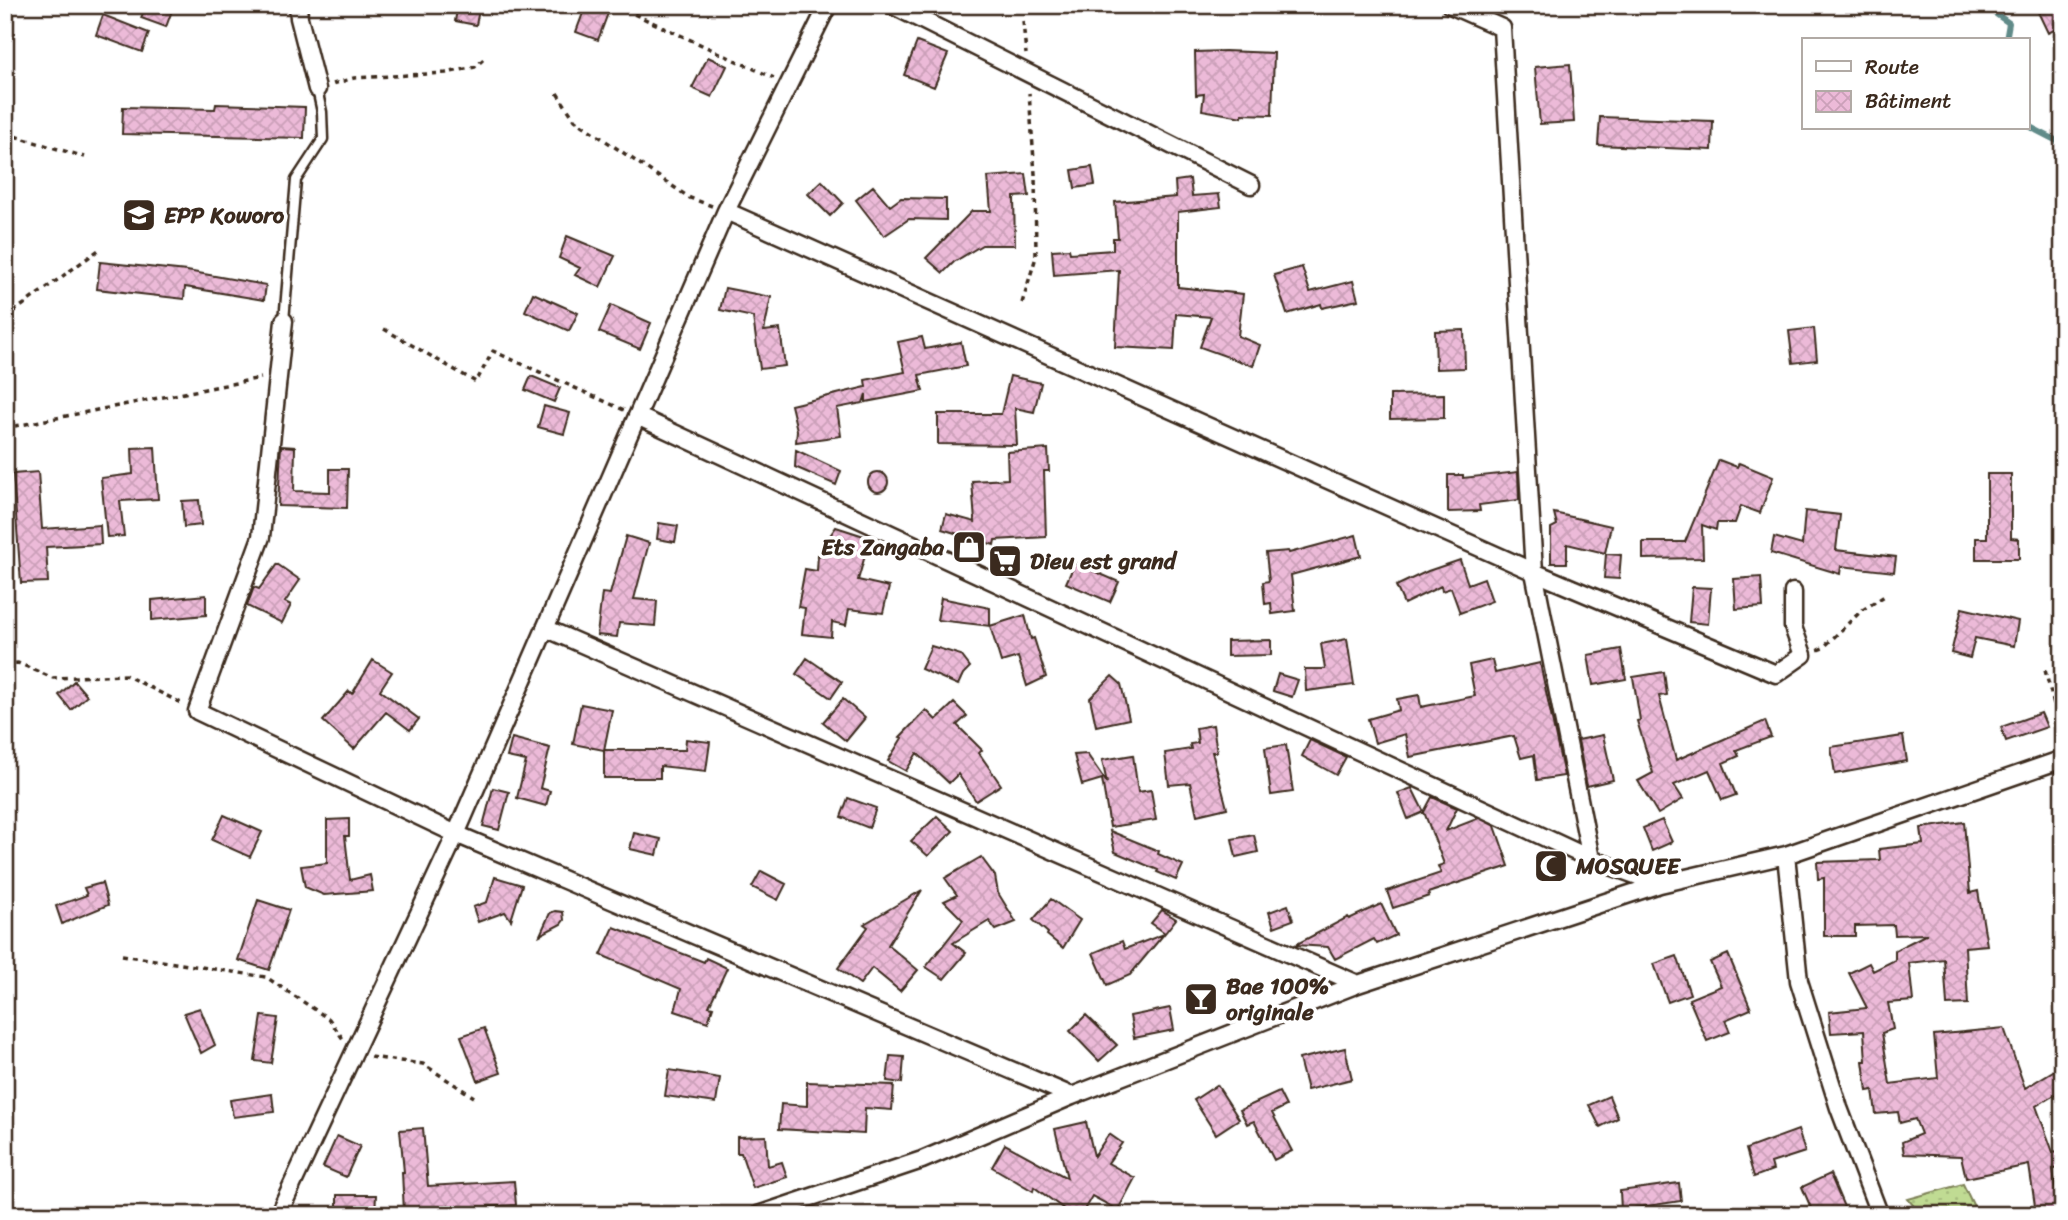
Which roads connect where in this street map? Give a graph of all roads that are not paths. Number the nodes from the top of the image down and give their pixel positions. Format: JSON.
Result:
{"nodes":[{"id":1,"x":286,"y":5,"type":"edge"},
{"id":2,"x":828,"y":5,"type":"edge"},
{"id":3,"x":892,"y":5,"type":"edge"},
{"id":4,"x":1450,"y":5,"type":"edge"},
{"id":5,"x":299,"y":12,"type":"edge"},
{"id":6,"x":317,"y":89,"type":"joint"},
{"id":7,"x":1251,"y":185,"type":"dead end"},
{"id":8,"x":726,"y":211,"type":"junction"},
{"id":9,"x":284,"y":321,"type":"joint"},
{"id":10,"x":637,"y":416,"type":"junction"},
{"id":11,"x":1534,"y":572,"type":"junction"},
{"id":12,"x":1793,"y":592,"type":"dead end"},
{"id":13,"x":545,"y":628,"type":"junction"},
{"id":14,"x":2060,"y":764,"type":"edge"},
{"id":15,"x":457,"y":834,"type":"junction"},
{"id":16,"x":1786,"y":855,"type":"junction"},
{"id":17,"x":1591,"y":859,"type":"junction"},
{"id":18,"x":1660,"y":884,"type":"junction"},
{"id":19,"x":1358,"y":985,"type":"junction"},
{"id":20,"x":1072,"y":1096,"type":"junction"},
{"id":21,"x":278,"y":1215,"type":"edge"},
{"id":22,"x":758,"y":1215,"type":"edge"},
{"id":23,"x":1878,"y":1215,"type":"edge"}],
"edges":[{"from":1,"to":5,"type":"street"},
{"from":2,"to":8,"type":"street"},
{"from":3,"to":7,"type":"street"},
{"from":4,"to":11,"type":"street"},
{"from":5,"to":6,"type":"street"},
{"from":6,"to":9,"type":"lane"},
{"from":8,"to":10,"type":"street"},
{"from":8,"to":11,"type":"street"},
{"from":9,"to":15,"type":"street"},
{"from":10,"to":13,"type":"street"},
{"from":10,"to":17,"type":"street"},
{"from":11,"to":12,"type":"street"},
{"from":11,"to":17,"type":"street"},
{"from":13,"to":15,"type":"street"},
{"from":13,"to":19,"type":"street"},
{"from":14,"to":16,"type":"street"},
{"from":15,"to":20,"type":"street"},
{"from":15,"to":21,"type":"street"},
{"from":16,"to":18,"type":"street"},
{"from":16,"to":23,"type":"street"},
{"from":17,"to":18,"type":"street"},
{"from":18,"to":19,"type":"street"},
{"from":19,"to":20,"type":"street"},
{"from":20,"to":22,"type":"street"}]}
